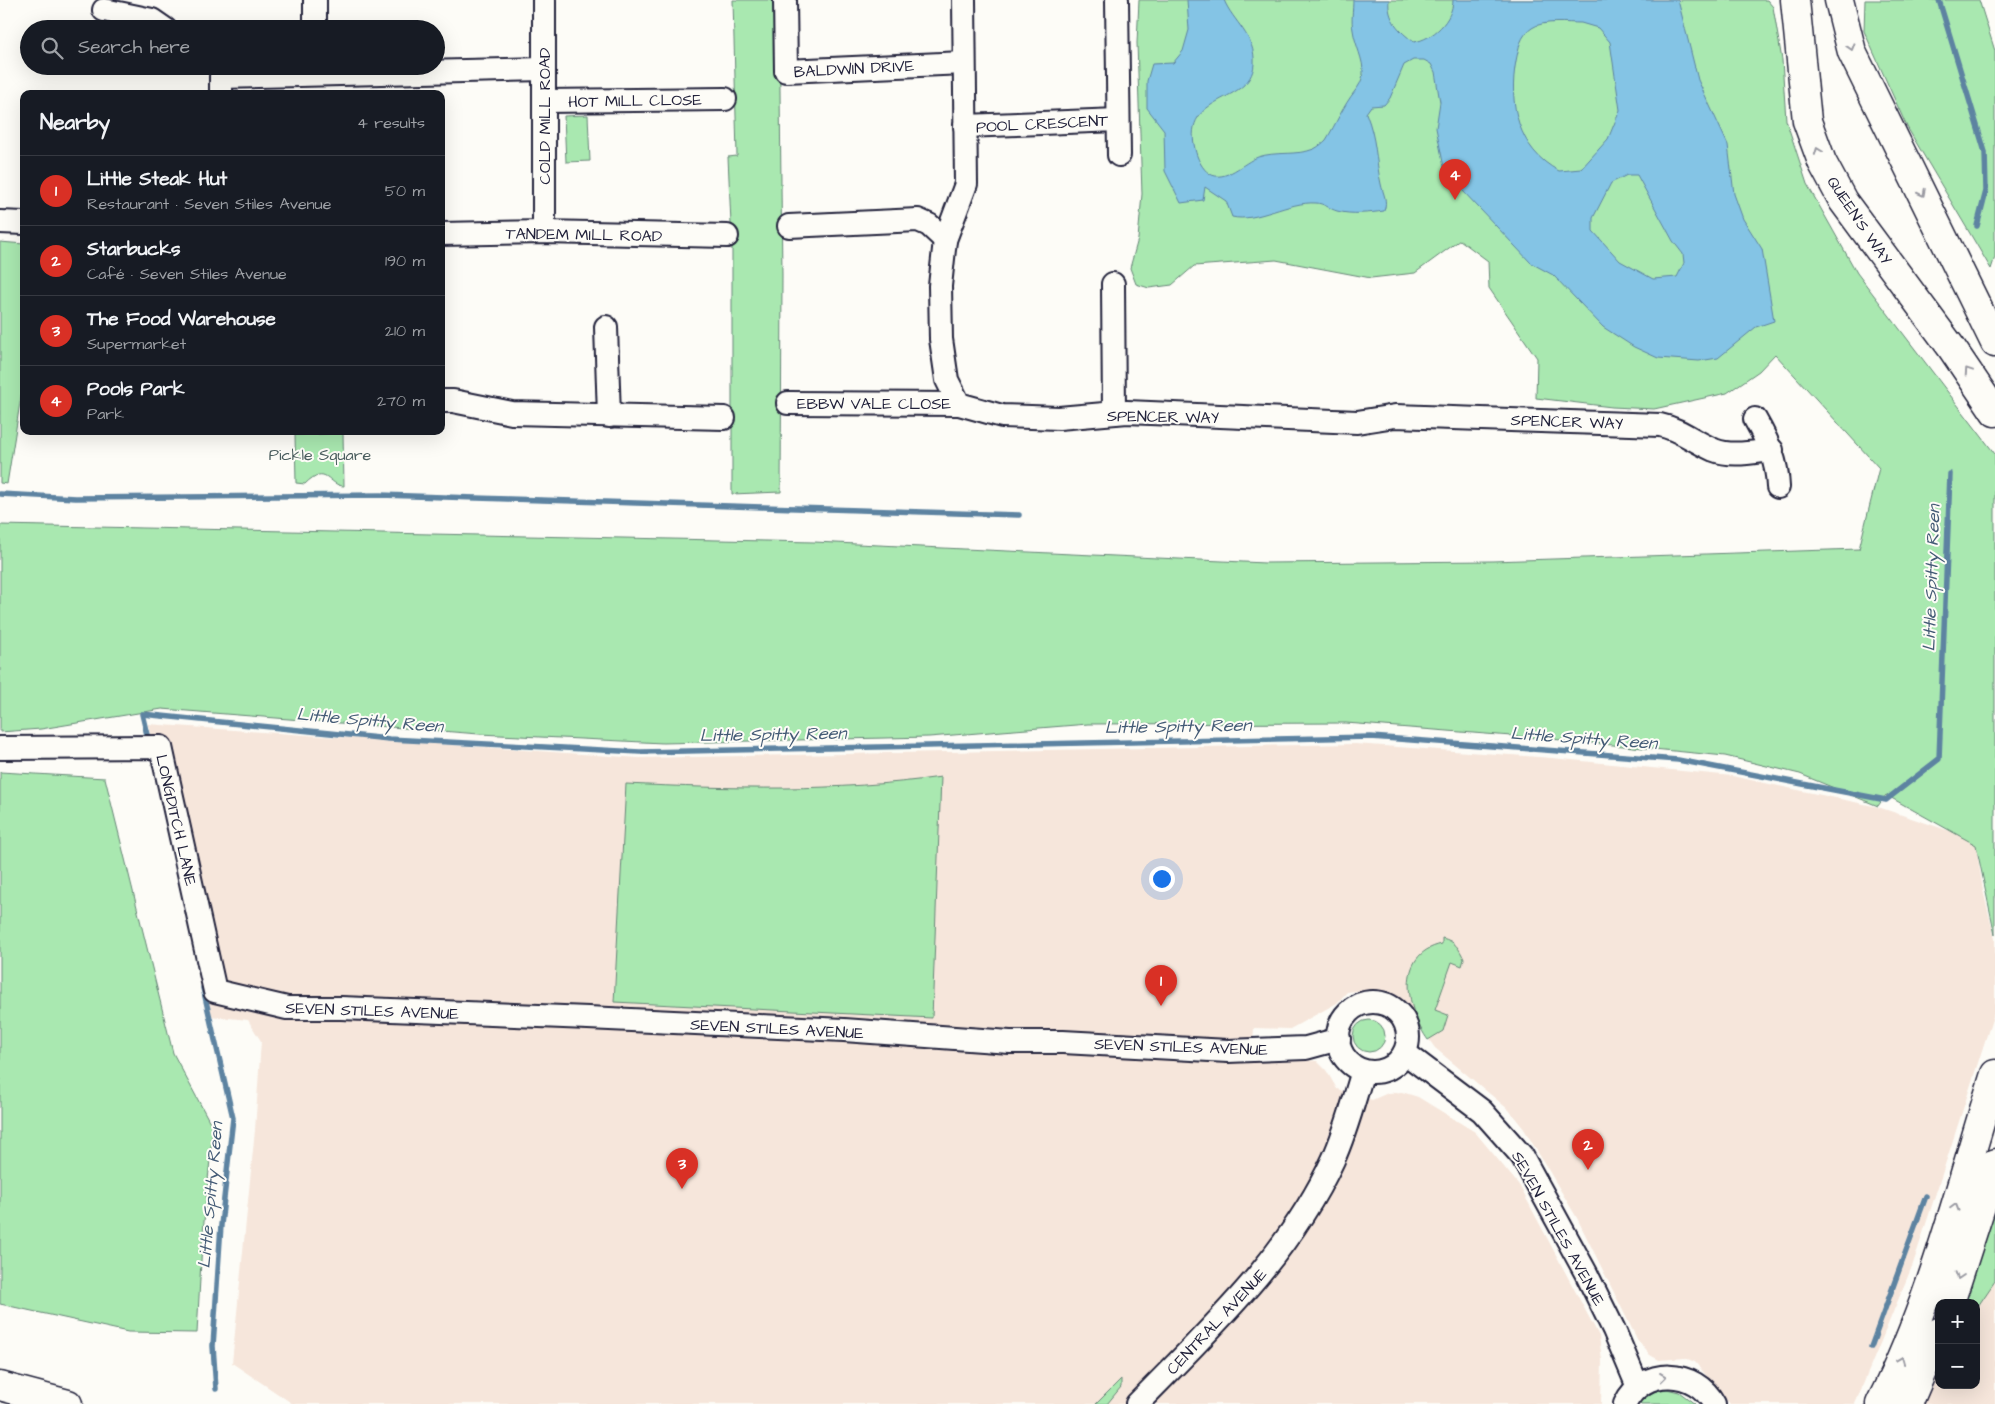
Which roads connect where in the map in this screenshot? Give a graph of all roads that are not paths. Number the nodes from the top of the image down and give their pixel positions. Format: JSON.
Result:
{"nodes":[{"id":1,"x":315,"y":0,"type":"edge"},
{"id":2,"x":544,"y":0,"type":"edge"},
{"id":3,"x":785,"y":0,"type":"edge"},
{"id":4,"x":964,"y":0,"type":"edge"},
{"id":5,"x":1117,"y":0,"type":"edge"},
{"id":6,"x":1796,"y":0,"type":"edge"},
{"id":7,"x":1839,"y":0,"type":"edge"},
{"id":8,"x":104,"y":10,"type":"dead end"},
{"id":9,"x":152,"y":20,"type":"edge"},
{"id":10,"x":315,"y":20,"type":"edge"},
{"id":11,"x":964,"y":63,"type":"junction"},
{"id":12,"x":445,"y":69,"type":"edge"},
{"id":13,"x":544,"y":69,"type":"junction"},
{"id":14,"x":261,"y":75,"type":"edge"},
{"id":15,"x":217,"y":79,"type":"edge"},
{"id":16,"x":726,"y":99,"type":"dead end"},
{"id":17,"x":544,"y":101,"type":"junction"},
{"id":18,"x":1118,"y":120,"type":"junction"},
{"id":19,"x":966,"y":126,"type":"junction"},
{"id":20,"x":1119,"y":154,"type":"dead end"},
{"id":21,"x":0,"y":222,"type":"edge"},
{"id":22,"x":20,"y":223,"type":"edge"},
{"id":23,"x":789,"y":226,"type":"dead end"},
{"id":24,"x":544,"y":232,"type":"junction"},
{"id":25,"x":445,"y":234,"type":"edge"},
{"id":26,"x":727,"y":236,"type":"dead end"},
{"id":27,"x":945,"y":240,"type":"junction"},
{"id":28,"x":1113,"y":284,"type":"dead end"},
{"id":29,"x":606,"y":327,"type":"dead end"},
{"id":30,"x":1995,"y":343,"type":"edge"},
{"id":31,"x":445,"y":401,"type":"edge"},
{"id":32,"x":788,"y":403,"type":"dead end"},
{"id":33,"x":959,"y":404,"type":"junction"},
{"id":34,"x":1995,"y":412,"type":"edge"},
{"id":35,"x":1114,"y":413,"type":"junction"},
{"id":36,"x":609,"y":416,"type":"junction"},
{"id":37,"x":724,"y":418,"type":"dead end"},
{"id":38,"x":1755,"y":419,"type":"dead end"},
{"id":39,"x":1772,"y":450,"type":"junction"},
{"id":40,"x":1778,"y":486,"type":"dead end"},
{"id":41,"x":0,"y":748,"type":"edge"},
{"id":42,"x":215,"y":991,"type":"joint"},
{"id":43,"x":1339,"y":1039,"type":"junction"},
{"id":44,"x":1405,"y":1053,"type":"junction"},
{"id":45,"x":1363,"y":1071,"type":"junction"},
{"id":46,"x":1995,"y":1074,"type":"edge"},
{"id":47,"x":1995,"y":1163,"type":"edge"},
{"id":48,"x":1951,"y":1299,"type":"edge"},
{"id":49,"x":1935,"y":1341,"type":"edge"},
{"id":50,"x":0,"y":1386,"type":"edge"},
{"id":51,"x":1632,"y":1395,"type":"edge"},
{"id":52,"x":68,"y":1404,"type":"edge"},
{"id":53,"x":1137,"y":1404,"type":"edge"},
{"id":54,"x":1714,"y":1404,"type":"edge"},
{"id":55,"x":1880,"y":1404,"type":"edge"},
{"id":56,"x":1908,"y":1404,"type":"edge"}],
"edges":[{"from":1,"to":10,"type":"street"},
{"from":2,"to":13,"type":"street","name":"COLD MILL ROAD"},
{"from":3,"to":11,"type":"street","name":"BALDWIN DRIVE"},
{"from":4,"to":11,"type":"street"},
{"from":5,"to":18,"type":"street","name":"POOL CRESCENT"},
{"from":34,"to":6,"type":"main road","name":"QUEEN'S WAY","one_way":true},
{"from":7,"to":30,"type":"main road","one_way":true},
{"from":8,"to":9,"type":"street"},
{"from":11,"to":19,"type":"street"},
{"from":12,"to":13,"type":"street"},
{"from":13,"to":17,"type":"street","name":"COLD MILL ROAD"},
{"from":14,"to":15,"type":"street"},
{"from":16,"to":17,"type":"street","name":"HOT MILL CLOSE"},
{"from":17,"to":24,"type":"street","name":"COLD MILL ROAD"},
{"from":18,"to":19,"type":"street","name":"POOL CRESCENT"},
{"from":18,"to":20,"type":"street","name":"POOL CRESCENT"},
{"from":19,"to":27,"type":"street"},
{"from":21,"to":22,"type":"street"},
{"from":23,"to":27,"type":"street"},
{"from":24,"to":25,"type":"street","name":"TANDEM MILL ROAD"},
{"from":24,"to":26,"type":"street","name":"TANDEM MILL ROAD"},
{"from":27,"to":33,"type":"street"},
{"from":28,"to":35,"type":"street"},
{"from":29,"to":36,"type":"street"},
{"from":31,"to":36,"type":"street"},
{"from":32,"to":33,"type":"street","name":"EBBW VALE CLOSE"},
{"from":33,"to":35,"type":"street","name":"SPENCER WAY"},
{"from":35,"to":39,"type":"street","name":"SPENCER WAY"},
{"from":36,"to":37,"type":"street"},
{"from":38,"to":39,"type":"street"},
{"from":39,"to":40,"type":"street"},
{"from":41,"to":42,"type":"street","name":"LONGDITCH LANE"},
{"from":42,"to":43,"type":"street","name":"SEVEN STILES AVENUE"},
{"from":43,"to":44,"type":"street"},
{"from":43,"to":45,"type":"street"},
{"from":44,"to":45,"type":"street"},
{"from":44,"to":51,"type":"street","name":"SEVEN STILES AVENUE"},
{"from":45,"to":53,"type":"street","name":"CENTRAL AVENUE"},
{"from":55,"to":46,"type":"main road","one_way":true},
{"from":47,"to":48,"type":"main road","one_way":true},
{"from":49,"to":56,"type":"main road"},
{"from":50,"to":52,"type":"main road"},
{"from":51,"to":54,"type":"street","name":"SEVEN STILES AVENUE","one_way":true}]}
